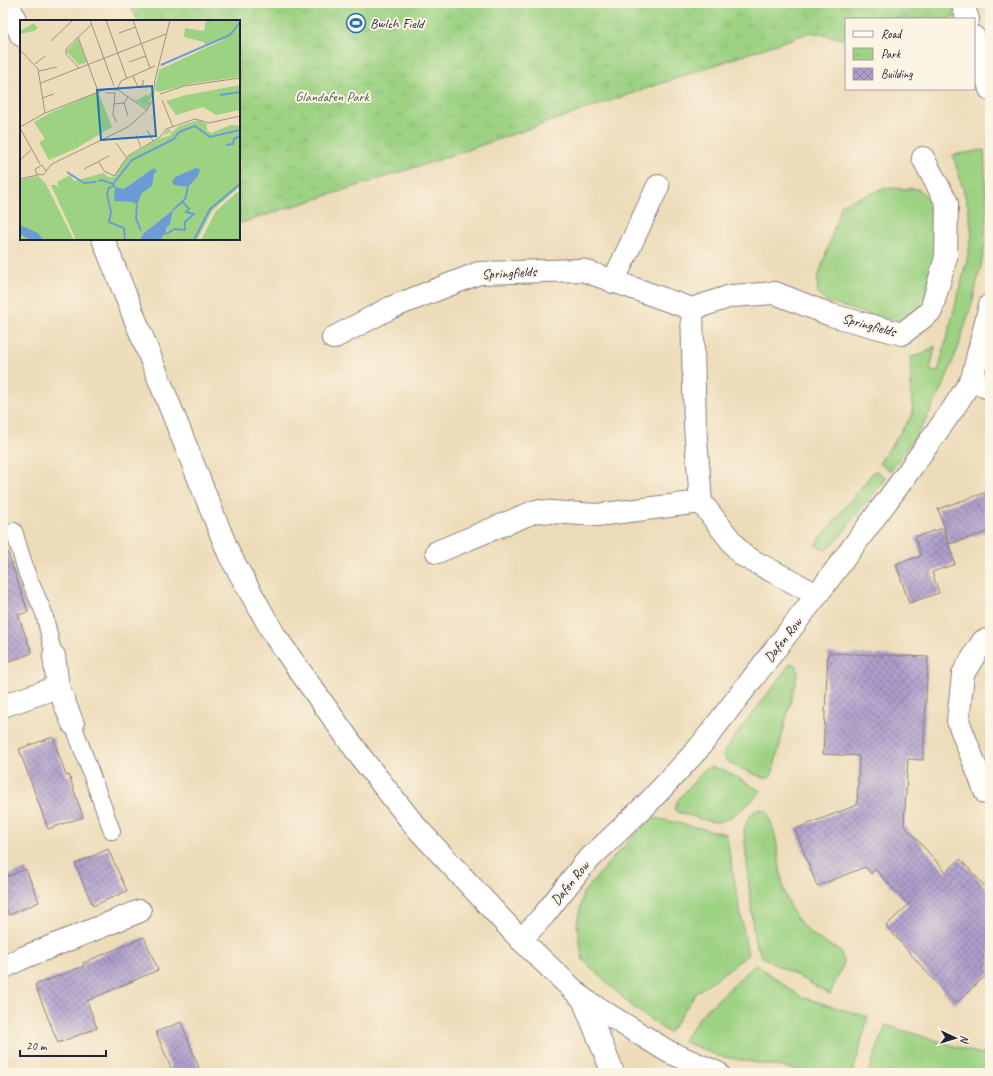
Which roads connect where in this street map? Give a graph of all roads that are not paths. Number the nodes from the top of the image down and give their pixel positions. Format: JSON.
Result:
{"nodes":[{"id":1,"x":8,"y":3,"type":"edge"},
{"id":2,"x":962,"y":3,"type":"edge"},
{"id":3,"x":968,"y":18,"type":"edge"},
{"id":4,"x":20,"y":33,"type":"edge"},
{"id":5,"x":975,"y":40,"type":"edge"},
{"id":6,"x":990,"y":89,"type":"edge"},
{"id":7,"x":923,"y":158,"type":"dead end"},
{"id":8,"x":658,"y":186,"type":"dead end"},
{"id":9,"x":103,"y":240,"type":"edge"},
{"id":10,"x":613,"y":282,"type":"junction"},
{"id":11,"x":990,"y":305,"type":"edge"},
{"id":12,"x":692,"y":309,"type":"junction"},
{"id":13,"x":333,"y":338,"type":"dead end"},
{"id":14,"x":981,"y":384,"type":"edge"},
{"id":15,"x":701,"y":502,"type":"junction"},
{"id":16,"x":14,"y":531,"type":"dead end"},
{"id":17,"x":437,"y":552,"type":"dead end"},
{"id":18,"x":817,"y":595,"type":"junction"},
{"id":19,"x":990,"y":638,"type":"edge"},
{"id":20,"x":54,"y":656,"type":"joint"},
{"id":21,"x":58,"y":687,"type":"junction"},
{"id":22,"x":3,"y":706,"type":"edge"},
{"id":23,"x":74,"y":724,"type":"joint"},
{"id":24,"x":989,"y":797,"type":"edge"},
{"id":25,"x":112,"y":831,"type":"dead end"},
{"id":26,"x":140,"y":911,"type":"dead end"},
{"id":27,"x":521,"y":940,"type":"junction"},
{"id":28,"x":3,"y":968,"type":"edge"},
{"id":29,"x":583,"y":999,"type":"junction"},
{"id":30,"x":613,"y":1073,"type":"edge"},
{"id":31,"x":718,"y":1073,"type":"edge"}],
"edges":[{"from":1,"to":4,"type":"street"},
{"from":2,"to":3,"type":"street"},
{"from":5,"to":6,"type":"street"},
{"from":7,"to":12,"type":"street","name":"Springfields"},
{"from":8,"to":10,"type":"street"},
{"from":9,"to":27,"type":"street"},
{"from":10,"to":12,"type":"street","name":"Springfields"},
{"from":10,"to":13,"type":"street","name":"Springfields"},
{"from":11,"to":14,"type":"street","name":"Dafen Row"},
{"from":12,"to":15,"type":"street"},
{"from":14,"to":18,"type":"street","name":"Dafen Row"},
{"from":15,"to":17,"type":"street"},
{"from":15,"to":18,"type":"street"},
{"from":16,"to":20,"type":"lane"},
{"from":18,"to":27,"type":"street","name":"Dafen Row"},
{"from":19,"to":24,"type":"street"},
{"from":20,"to":21,"type":"street"},
{"from":21,"to":22,"type":"street"},
{"from":21,"to":23,"type":"street"},
{"from":23,"to":25,"type":"lane"},
{"from":26,"to":28,"type":"street"},
{"from":27,"to":29,"type":"street"},
{"from":29,"to":30,"type":"street"},
{"from":29,"to":31,"type":"street"}]}
